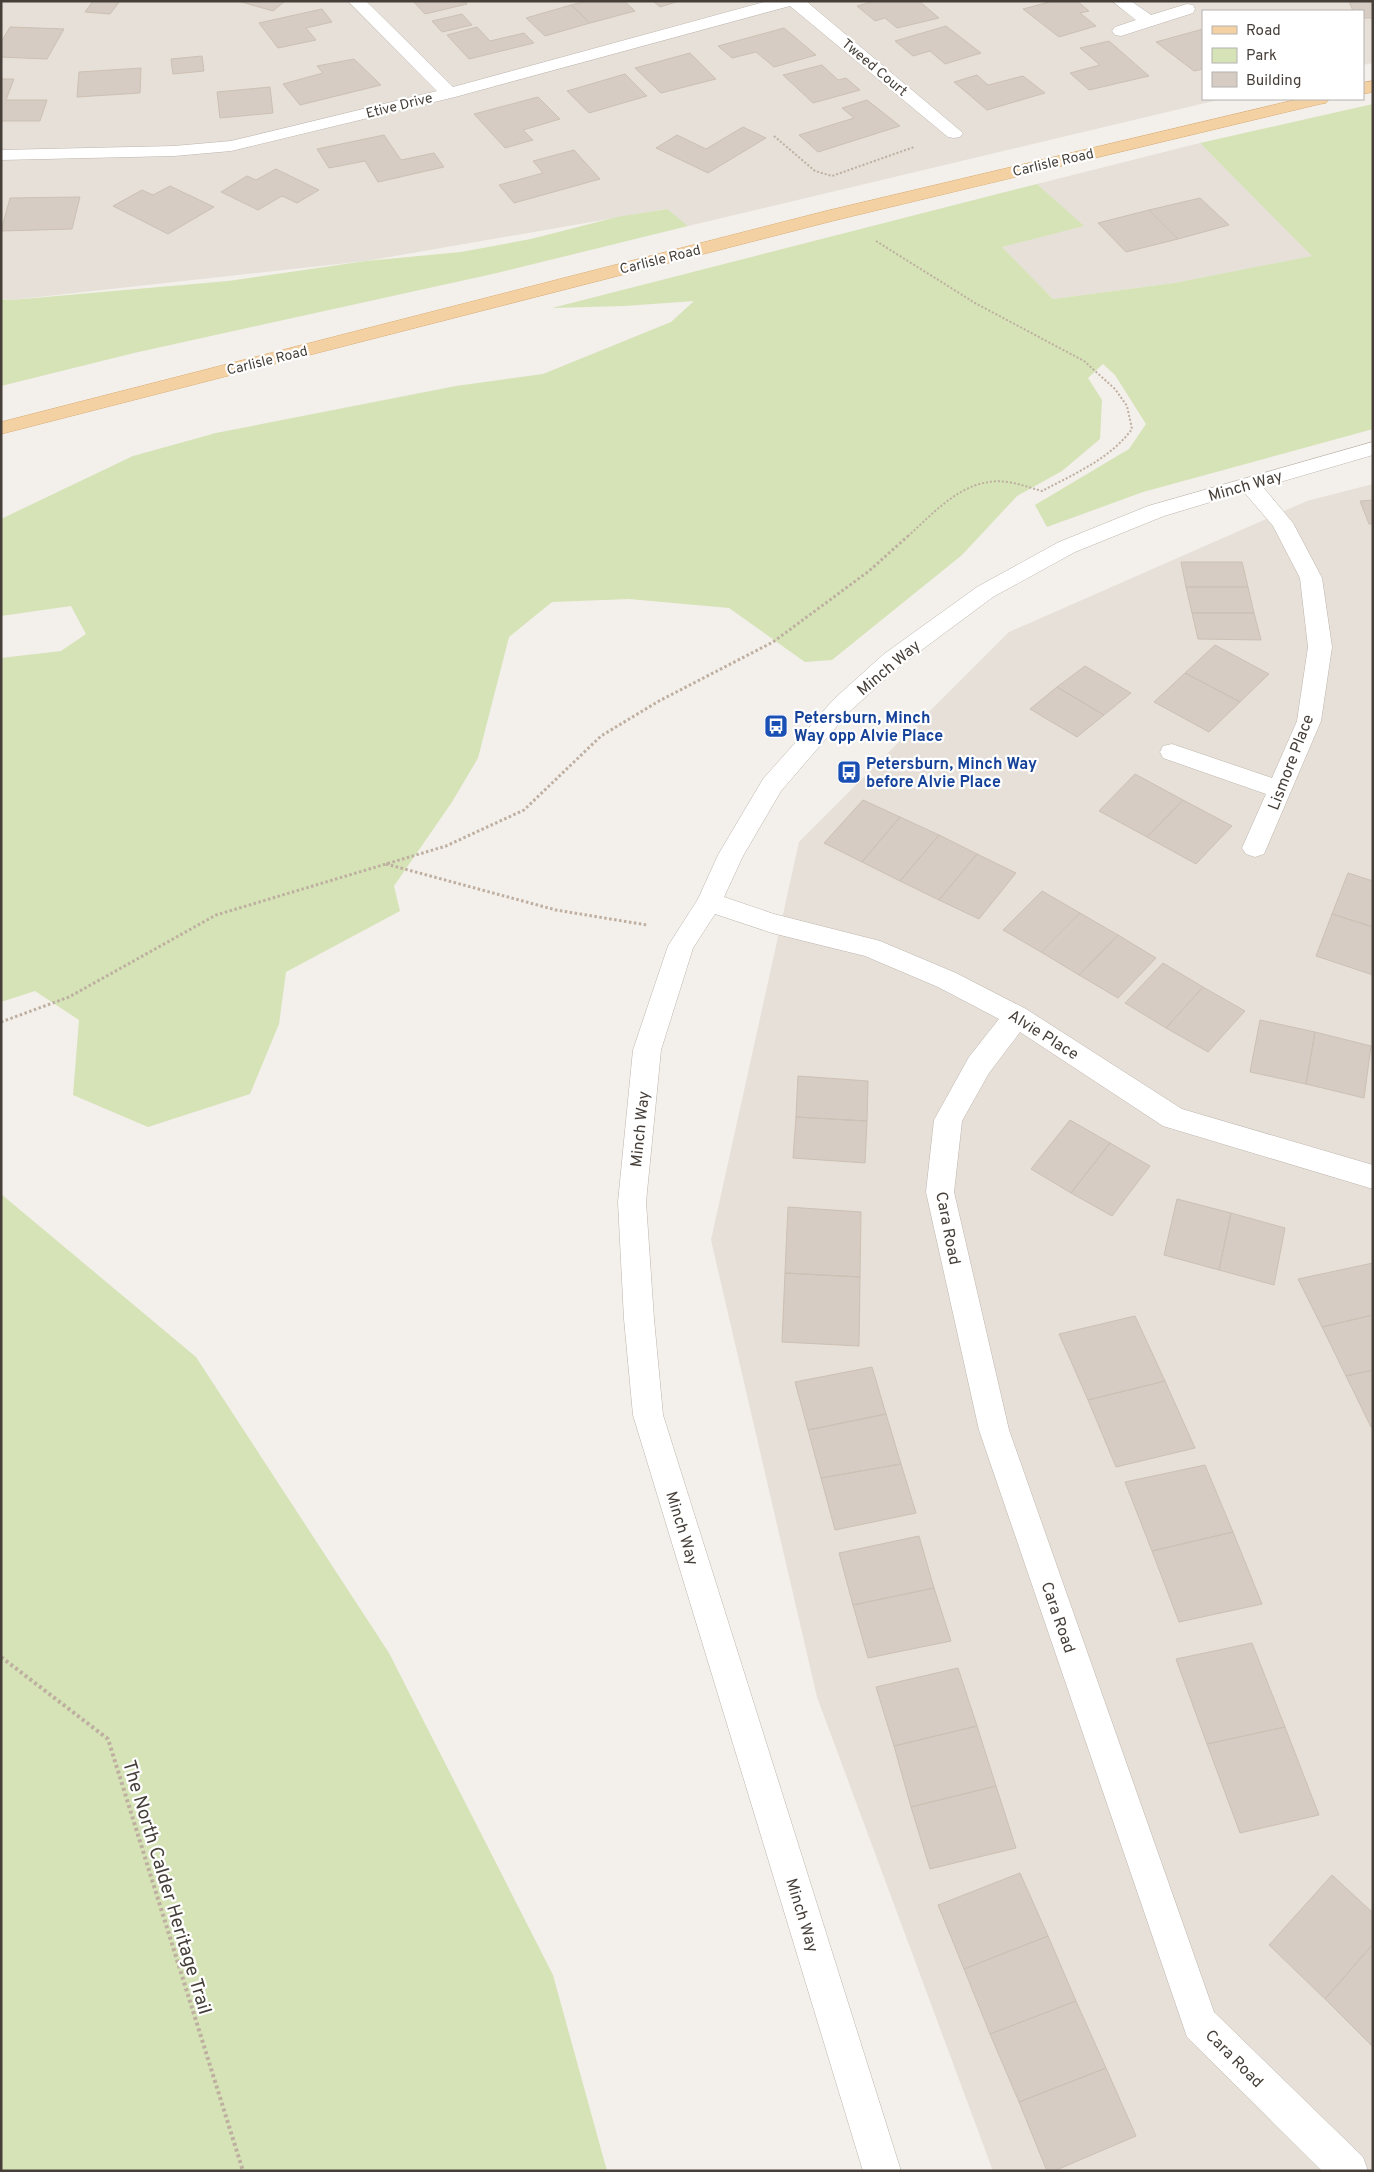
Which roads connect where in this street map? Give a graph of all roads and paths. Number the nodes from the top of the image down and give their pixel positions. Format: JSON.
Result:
{"nodes":[{"id":1,"x":356,"y":1,"type":"edge"},
{"id":2,"x":788,"y":1,"type":"edge"},
{"id":3,"x":796,"y":1,"type":"edge"},
{"id":4,"x":1120,"y":1,"type":"edge"},
{"id":5,"x":1187,"y":9,"type":"dead end"},
{"id":6,"x":1149,"y":22,"type":"junction"},
{"id":7,"x":1121,"y":31,"type":"dead end"},
{"id":8,"x":449,"y":93,"type":"junction"},
{"id":9,"x":1316,"y":100,"type":"edge"},
{"id":10,"x":954,"y":132,"type":"joint"},
{"id":11,"x":774,"y":136,"type":"dead end"},
{"id":12,"x":1,"y":154,"type":"edge"},
{"id":13,"x":833,"y":215,"type":"junction"},
{"id":14,"x":1,"y":428,"type":"edge"},
{"id":15,"x":1373,"y":448,"type":"edge"},
{"id":16,"x":1248,"y":483,"type":"junction"},
{"id":17,"x":1172,"y":752,"type":"dead end"},
{"id":18,"x":1280,"y":790,"type":"junction"},
{"id":19,"x":1255,"y":848,"type":"dead end"},
{"id":20,"x":385,"y":864,"type":"junction"},
{"id":21,"x":709,"y":902,"type":"junction"},
{"id":22,"x":690,"y":932,"type":"junction"},
{"id":23,"x":1017,"y":1016,"type":"junction"},
{"id":24,"x":1,"y":1022,"type":"edge"},
{"id":25,"x":1373,"y":1176,"type":"edge"},
{"id":26,"x":1,"y":1657,"type":"edge"},
{"id":27,"x":243,"y":2171,"type":"edge"},
{"id":28,"x":882,"y":2171,"type":"edge"},
{"id":29,"x":1349,"y":2171,"type":"edge"}],
"edges":[{"from":1,"to":8,"type":"street"},
{"from":2,"to":8,"type":"street","name":"Etive Drive"},
{"from":3,"to":10,"type":"street","name":"Tweed Court"},
{"from":4,"to":6,"type":"street"},
{"from":5,"to":6,"type":"street"},
{"from":6,"to":7,"type":"street"},
{"from":8,"to":12,"type":"street","name":"Etive Drive"},
{"from":9,"to":13,"type":"main road","name":"Carlisle Road"},
{"from":10,"to":11,"type":"path"},
{"from":13,"to":14,"type":"main road","name":"Carlisle Road"},
{"from":13,"to":20,"type":"path"},
{"from":15,"to":16,"type":"street","name":"Minch Way"},
{"from":16,"to":18,"type":"street","name":"Lismore Place"},
{"from":16,"to":21,"type":"street","name":"Minch Way"},
{"from":17,"to":18,"type":"street"},
{"from":18,"to":19,"type":"street","name":"Lismore Place"},
{"from":20,"to":22,"type":"path"},
{"from":20,"to":24,"type":"path"},
{"from":21,"to":22,"type":"street","name":"Minch Way"},
{"from":21,"to":23,"type":"street","name":"Alvie Place"},
{"from":22,"to":28,"type":"street","name":"Minch Way"},
{"from":23,"to":25,"type":"street","name":"Alvie Place"},
{"from":23,"to":29,"type":"street","name":"Cara Road"},
{"from":26,"to":27,"type":"path","name":"The North Calder Heritage Trail"}]}
